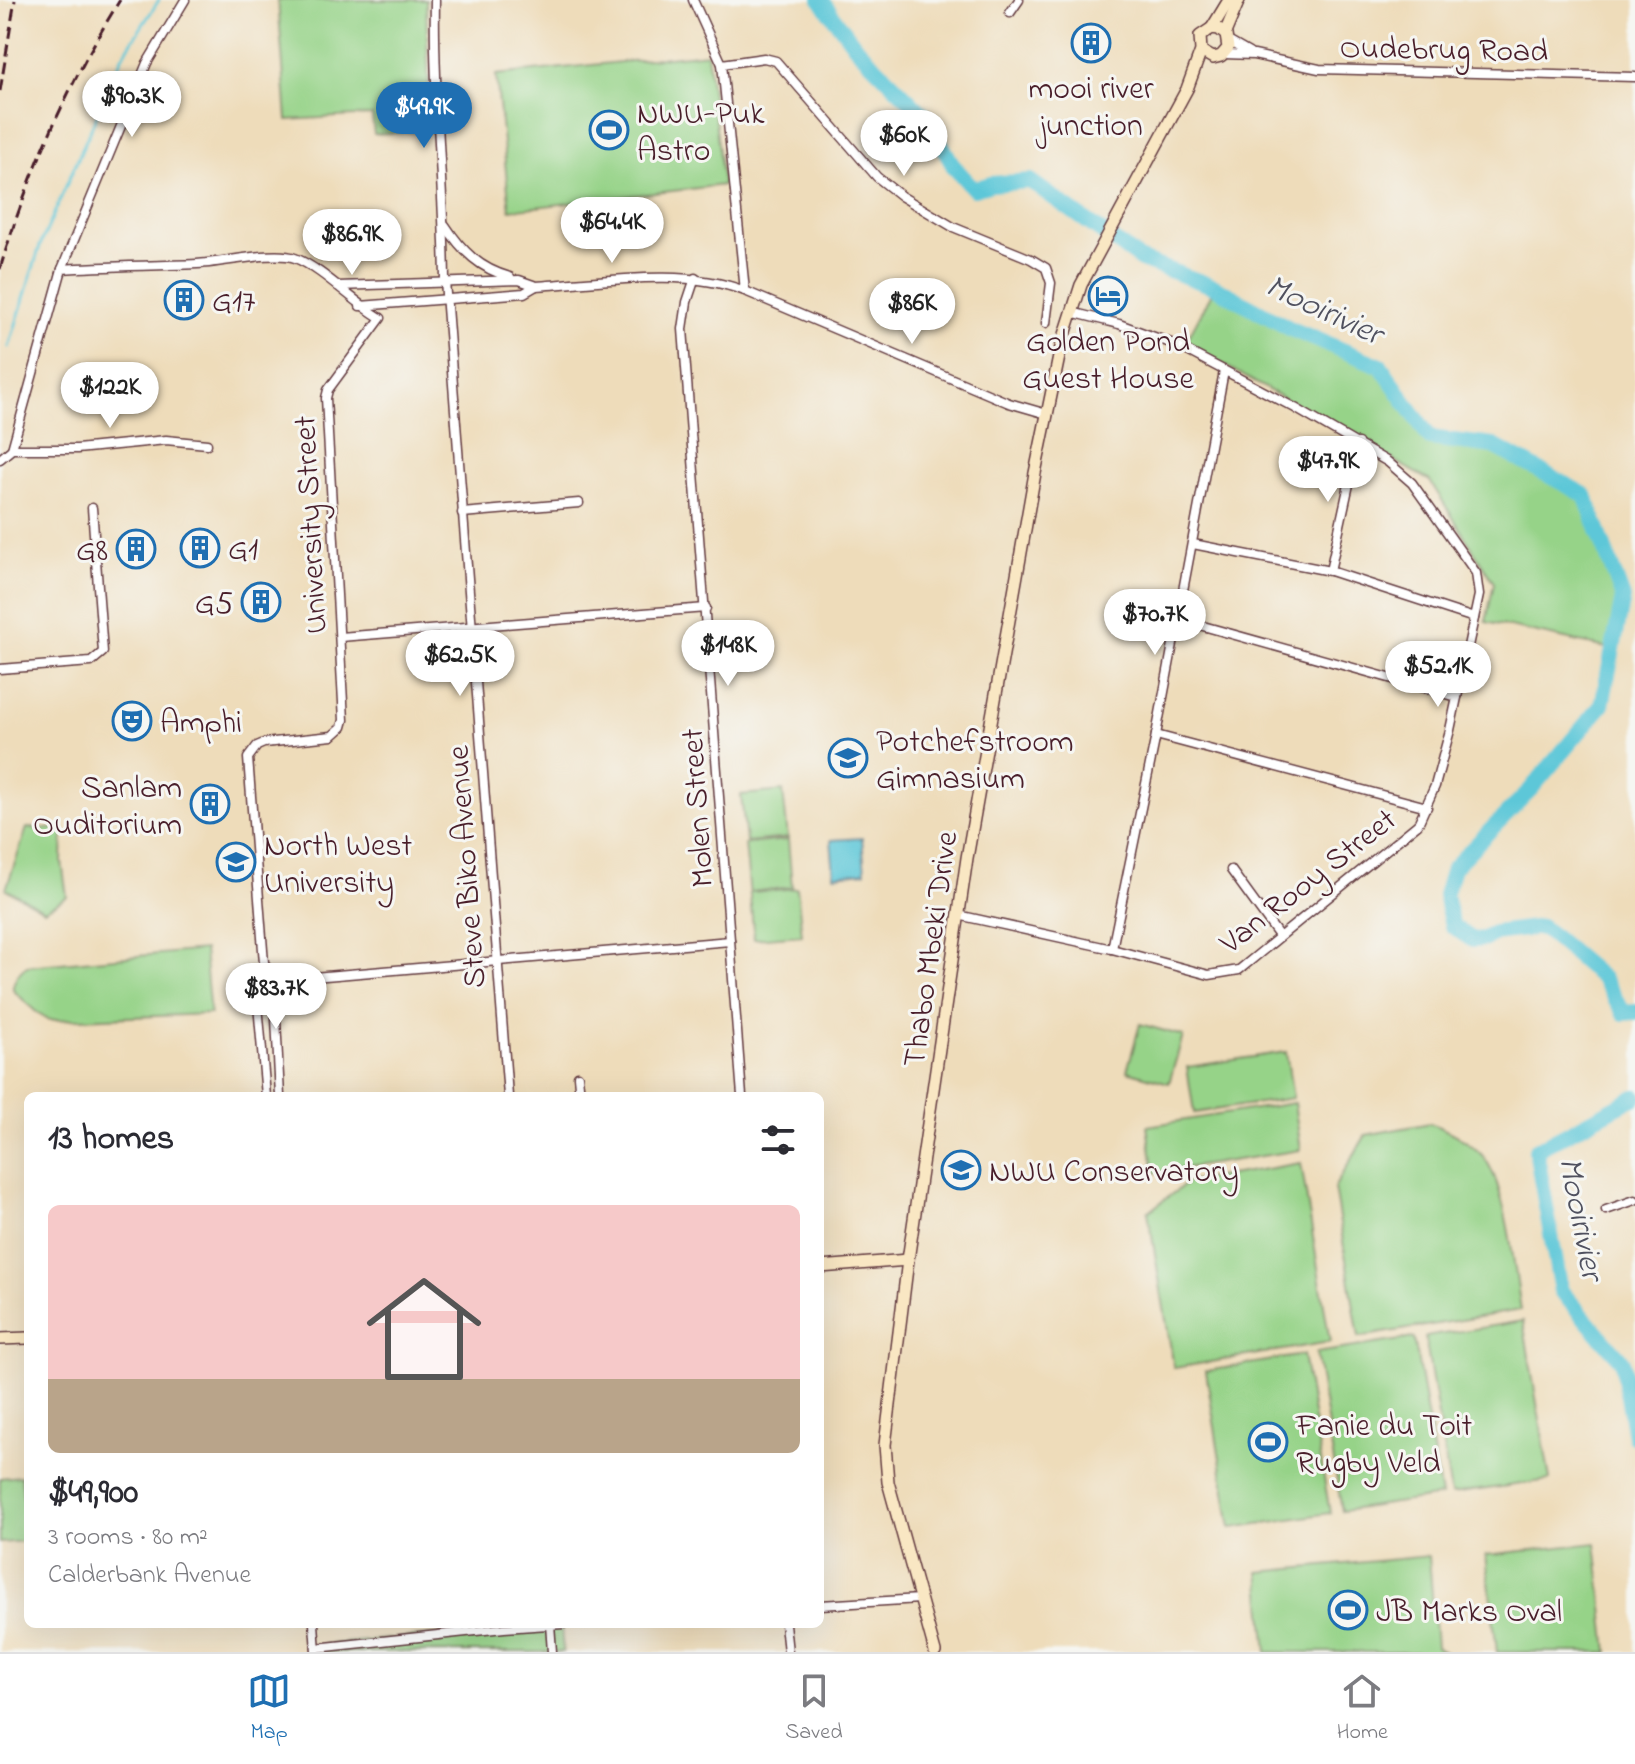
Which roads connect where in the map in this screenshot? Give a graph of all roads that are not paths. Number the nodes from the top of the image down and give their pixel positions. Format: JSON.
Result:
{"nodes":[{"id":1,"x":185,"y":0,"type":"edge"},
{"id":2,"x":435,"y":0,"type":"edge"},
{"id":3,"x":693,"y":0,"type":"edge"},
{"id":4,"x":1019,"y":0,"type":"edge"},
{"id":5,"x":1229,"y":0,"type":"edge"},
{"id":6,"x":1239,"y":0,"type":"edge"},
{"id":7,"x":1010,"y":13,"type":"dead end"},
{"id":8,"x":1212,"y":28,"type":"junction"},
{"id":9,"x":1226,"y":37,"type":"junction"},
{"id":10,"x":1201,"y":51,"type":"junction"},
{"id":11,"x":1254,"y":55,"type":"junction"},
{"id":12,"x":1218,"y":56,"type":"junction"},
{"id":13,"x":722,"y":64,"type":"junction"},
{"id":14,"x":1635,"y":77,"type":"edge"},
{"id":15,"x":1187,"y":89,"type":"junction"},
{"id":16,"x":445,"y":224,"type":"junction"},
{"id":17,"x":62,"y":269,"type":"junction"},
{"id":18,"x":695,"y":278,"type":"junction"},
{"id":19,"x":519,"y":280,"type":"junction"},
{"id":20,"x":445,"y":281,"type":"junction"},
{"id":21,"x":338,"y":286,"type":"junction"},
{"id":22,"x":536,"y":286,"type":"junction"},
{"id":23,"x":745,"y":291,"type":"junction"},
{"id":24,"x":447,"y":298,"type":"junction"},
{"id":25,"x":360,"y":306,"type":"junction"},
{"id":26,"x":1071,"y":312,"type":"junction"},
{"id":27,"x":1046,"y":323,"type":"dead end"},
{"id":28,"x":1224,"y":371,"type":"junction"},
{"id":29,"x":1047,"y":414,"type":"junction"},
{"id":30,"x":1358,"y":443,"type":"junction"},
{"id":31,"x":207,"y":444,"type":"dead end"},
{"id":32,"x":12,"y":449,"type":"junction"},
{"id":33,"x":0,"y":459,"type":"edge"},
{"id":34,"x":579,"y":503,"type":"dead end"},
{"id":35,"x":92,"y":508,"type":"dead end"},
{"id":36,"x":462,"y":513,"type":"junction"},
{"id":37,"x":1193,"y":544,"type":"junction"},
{"id":38,"x":1330,"y":571,"type":"junction"},
{"id":39,"x":706,"y":608,"type":"junction"},
{"id":40,"x":1474,"y":618,"type":"junction"},
{"id":41,"x":1178,"y":619,"type":"junction"},
{"id":42,"x":471,"y":626,"type":"junction"},
{"id":43,"x":340,"y":637,"type":"junction"},
{"id":44,"x":0,"y":669,"type":"edge"},
{"id":45,"x":1457,"y":697,"type":"junction"},
{"id":46,"x":1156,"y":735,"type":"junction"},
{"id":47,"x":1427,"y":807,"type":"junction"},
{"id":48,"x":1231,"y":870,"type":"dead end"},
{"id":49,"x":958,"y":915,"type":"junction"},
{"id":50,"x":1279,"y":936,"type":"junction"},
{"id":51,"x":730,"y":941,"type":"junction"},
{"id":52,"x":1112,"y":949,"type":"junction"},
{"id":53,"x":496,"y":961,"type":"junction"},
{"id":54,"x":264,"y":963,"type":"junction"},
{"id":55,"x":274,"y":980,"type":"junction"},
{"id":56,"x":256,"y":982,"type":"junction"},
{"id":57,"x":578,"y":1076,"type":"dead end"},
{"id":58,"x":266,"y":1092,"type":"edge"},
{"id":59,"x":280,"y":1092,"type":"edge"},
{"id":60,"x":508,"y":1092,"type":"edge"},
{"id":61,"x":580,"y":1092,"type":"edge"},
{"id":62,"x":742,"y":1092,"type":"edge"},
{"id":63,"x":1635,"y":1200,"type":"edge"},
{"id":64,"x":1606,"y":1210,"type":"dead end"},
{"id":65,"x":908,"y":1260,"type":"junction"},
{"id":66,"x":824,"y":1267,"type":"edge"},
{"id":67,"x":24,"y":1338,"type":"edge"},
{"id":68,"x":0,"y":1339,"type":"edge"},
{"id":69,"x":920,"y":1599,"type":"junction"},
{"id":70,"x":824,"y":1605,"type":"edge"},
{"id":71,"x":314,"y":1628,"type":"edge"},
{"id":72,"x":522,"y":1628,"type":"edge"},
{"id":73,"x":550,"y":1628,"type":"edge"},
{"id":74,"x":785,"y":1628,"type":"edge"},
{"id":75,"x":316,"y":1650,"type":"edge"},
{"id":76,"x":552,"y":1652,"type":"edge"},
{"id":77,"x":788,"y":1652,"type":"edge"},
{"id":78,"x":935,"y":1652,"type":"edge"}],
"edges":[{"from":1,"to":17,"type":"street"},
{"from":2,"to":16,"type":"street","name":"Steve Biko Avenue"},
{"from":3,"to":13,"type":"street"},
{"from":4,"to":7,"type":"street"},
{"from":5,"to":8,"type":"main road"},
{"from":6,"to":9,"type":"main road"},
{"from":8,"to":9,"type":"main road"},
{"from":8,"to":10,"type":"main road"},
{"from":9,"to":11,"type":"street","name":"Oudebrug Road"},
{"from":9,"to":12,"type":"main road"},
{"from":10,"to":12,"type":"main road"},
{"from":10,"to":15,"type":"main road"},
{"from":11,"to":12,"type":"street","name":"Oudebrug Road"},
{"from":11,"to":14,"type":"street","name":"Oudebrug Road"},
{"from":12,"to":15,"type":"main road"},
{"from":13,"to":23,"type":"street"},
{"from":13,"to":27,"type":"street"},
{"from":15,"to":26,"type":"main road","name":"Thabo Mbeki Drive"},
{"from":16,"to":19,"type":"street"},
{"from":16,"to":20,"type":"street","name":"Steve Biko Avenue"},
{"from":17,"to":21,"type":"street","name":"University Street"},
{"from":17,"to":32,"type":"street"},
{"from":18,"to":22,"type":"street"},
{"from":18,"to":23,"type":"street"},
{"from":18,"to":39,"type":"street","name":"Molen Street"},
{"from":19,"to":20,"type":"street"},
{"from":19,"to":22,"type":"street"},
{"from":20,"to":21,"type":"street"},
{"from":20,"to":24,"type":"street","name":"Steve Biko Avenue"},
{"from":21,"to":25,"type":"street","name":"University Street"},
{"from":22,"to":24,"type":"street"},
{"from":23,"to":29,"type":"street"},
{"from":24,"to":25,"type":"street"},
{"from":24,"to":36,"type":"street","name":"Steve Biko Avenue"},
{"from":25,"to":43,"type":"street","name":"University Street"},
{"from":26,"to":28,"type":"street","name":"Van Rooy Street"},
{"from":26,"to":29,"type":"main road","name":"Thabo Mbeki Drive"},
{"from":28,"to":30,"type":"street","name":"Van Rooy Street"},
{"from":28,"to":37,"type":"street"},
{"from":29,"to":49,"type":"main road","name":"Thabo Mbeki Drive"},
{"from":30,"to":38,"type":"street"},
{"from":30,"to":40,"type":"street","name":"Van Rooy Street"},
{"from":31,"to":32,"type":"street"},
{"from":32,"to":33,"type":"street"},
{"from":34,"to":36,"type":"street"},
{"from":35,"to":44,"type":"street"},
{"from":36,"to":42,"type":"street","name":"Steve Biko Avenue"},
{"from":37,"to":38,"type":"street"},
{"from":37,"to":41,"type":"street"},
{"from":38,"to":40,"type":"street"},
{"from":39,"to":42,"type":"street"},
{"from":39,"to":51,"type":"street","name":"Molen Street"},
{"from":40,"to":45,"type":"street","name":"Van Rooy Street"},
{"from":41,"to":45,"type":"street"},
{"from":41,"to":46,"type":"street"},
{"from":42,"to":43,"type":"street"},
{"from":42,"to":53,"type":"street","name":"Steve Biko Avenue"},
{"from":43,"to":54,"type":"street","name":"University Street"},
{"from":45,"to":47,"type":"street","name":"Van Rooy Street"},
{"from":46,"to":47,"type":"street"},
{"from":46,"to":52,"type":"street"},
{"from":47,"to":50,"type":"street","name":"Van Rooy Street"},
{"from":48,"to":50,"type":"street"},
{"from":49,"to":52,"type":"street","name":"Van Rooy Street"},
{"from":49,"to":65,"type":"main road","name":"Thabo Mbeki Drive"},
{"from":50,"to":52,"type":"street","name":"Van Rooy Street"},
{"from":51,"to":53,"type":"street"},
{"from":51,"to":62,"type":"street","name":"Molen Street"},
{"from":53,"to":55,"type":"street"},
{"from":53,"to":60,"type":"street","name":"Steve Biko Avenue"},
{"from":54,"to":55,"type":"street"},
{"from":54,"to":56,"type":"street"},
{"from":55,"to":56,"type":"street"},
{"from":55,"to":59,"type":"street"},
{"from":56,"to":58,"type":"street"},
{"from":57,"to":61,"type":"street"},
{"from":63,"to":64,"type":"street"},
{"from":65,"to":66,"type":"main road"},
{"from":65,"to":69,"type":"main road","name":"Thabo Mbeki Drive"},
{"from":67,"to":68,"type":"main road"},
{"from":69,"to":70,"type":"street"},
{"from":69,"to":78,"type":"main road","name":"Thabo Mbeki Drive"},
{"from":71,"to":75,"type":"street"},
{"from":72,"to":75,"type":"street"},
{"from":73,"to":76,"type":"street"},
{"from":74,"to":77,"type":"street"}]}
